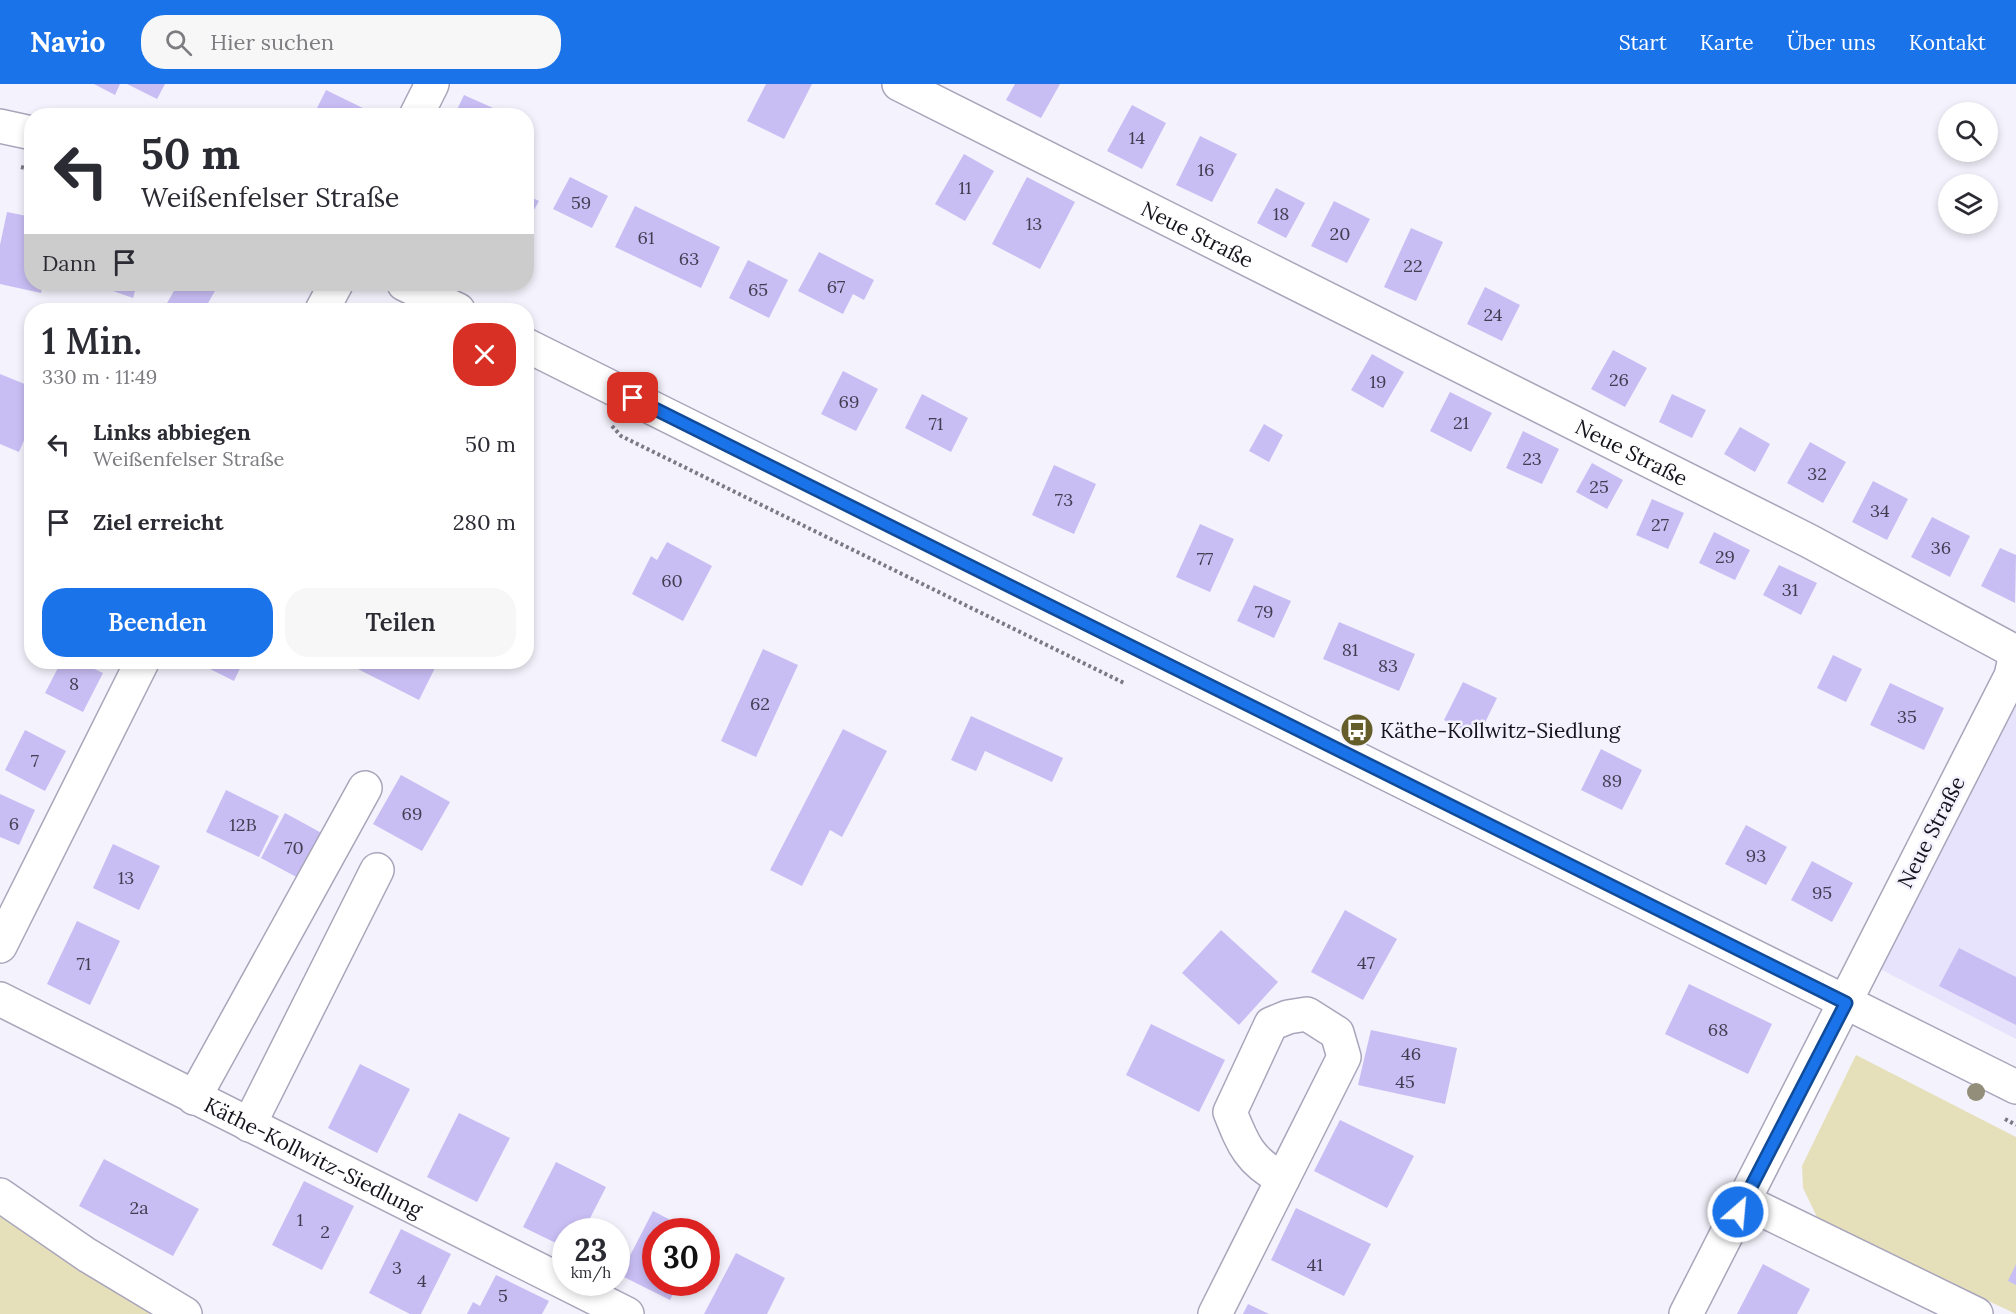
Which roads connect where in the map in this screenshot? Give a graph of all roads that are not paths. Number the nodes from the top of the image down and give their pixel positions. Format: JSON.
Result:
{"nodes":[{"id":1,"x":432,"y":84,"type":"edge"},
{"id":2,"x":899,"y":84,"type":"edge"},
{"id":3,"x":420,"y":108,"type":"edge"},
{"id":4,"x":0,"y":126,"type":"edge"},
{"id":5,"x":24,"y":131,"type":"edge"},
{"id":6,"x":419,"y":291,"type":"edge"},
{"id":7,"x":443,"y":303,"type":"edge"},
{"id":8,"x":534,"y":349,"type":"edge"},
{"id":9,"x":138,"y":669,"type":"edge"},
{"id":10,"x":365,"y":788,"type":"dead end"},
{"id":11,"x":377,"y":870,"type":"dead end"},
{"id":12,"x":0,"y":946,"type":"edge"},
{"id":13,"x":0,"y":999,"type":"edge"},
{"id":14,"x":1846,"y":1003,"type":"junction"},
{"id":15,"x":2016,"y":1088,"type":"edge"},
{"id":16,"x":194,"y":1098,"type":"junction"},
{"id":17,"x":249,"y":1125,"type":"junction"},
{"id":18,"x":1283,"y":1179,"type":"junction"},
{"id":19,"x":0,"y":1195,"type":"edge"},
{"id":20,"x":1744,"y":1202,"type":"junction"},
{"id":21,"x":185,"y":1314,"type":"edge"},
{"id":22,"x":627,"y":1314,"type":"edge"},
{"id":23,"x":1215,"y":1314,"type":"edge"},
{"id":24,"x":1686,"y":1314,"type":"edge"},
{"id":25,"x":1976,"y":1314,"type":"edge"}],
"edges":[{"from":1,"to":3,"type":"street"},
{"from":2,"to":14,"type":"street","name":"Neue Straße"},
{"from":4,"to":5,"type":"street"},
{"from":6,"to":7,"type":"street"},
{"from":8,"to":14,"type":"street"},
{"from":9,"to":12,"type":"street"},
{"from":10,"to":16,"type":"street"},
{"from":11,"to":17,"type":"street"},
{"from":13,"to":16,"type":"street","name":"Käthe-Kollwitz-Siedlung"},
{"from":14,"to":15,"type":"street"},
{"from":14,"to":20,"type":"street","name":"Neue Straße"},
{"from":16,"to":17,"type":"street","name":"Käthe-Kollwitz-Siedlung"},
{"from":17,"to":22,"type":"street","name":"Käthe-Kollwitz-Siedlung"},
{"from":18,"to":18,"type":"street"},
{"from":18,"to":23,"type":"street"},
{"from":19,"to":21,"type":"street"},
{"from":20,"to":24,"type":"street","name":"Neue Straße"},
{"from":20,"to":25,"type":"street"}]}
